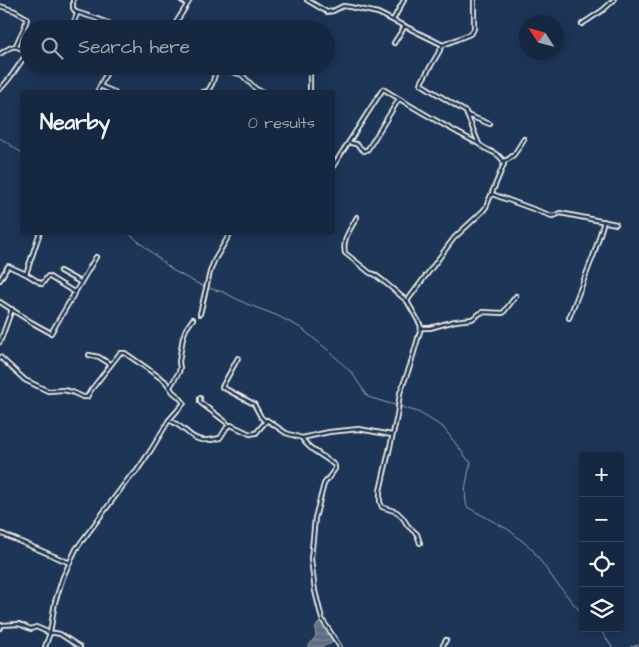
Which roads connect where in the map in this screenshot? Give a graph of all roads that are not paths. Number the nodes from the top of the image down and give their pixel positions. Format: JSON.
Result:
{"nodes":[{"id":1,"x":73,"y":0,"type":"edge"},
{"id":2,"x":180,"y":0,"type":"edge"},
{"id":3,"x":190,"y":0,"type":"edge"},
{"id":4,"x":307,"y":0,"type":"edge"},
{"id":5,"x":404,"y":0,"type":"edge"},
{"id":6,"x":474,"y":0,"type":"edge"},
{"id":7,"x":614,"y":0,"type":"edge"},
{"id":8,"x":187,"y":4,"type":"junction"},
{"id":9,"x":0,"y":6,"type":"edge"},
{"id":10,"x":76,"y":12,"type":"junction"},
{"id":11,"x":27,"y":20,"type":"edge"},
{"id":12,"x":75,"y":20,"type":"edge"},
{"id":13,"x":101,"y":20,"type":"edge"},
{"id":14,"x":177,"y":20,"type":"edge"},
{"id":15,"x":393,"y":20,"type":"junction"},
{"id":16,"x":582,"y":24,"type":"dead end"},
{"id":17,"x":405,"y":25,"type":"junction"},
{"id":18,"x":20,"y":36,"type":"edge"},
{"id":19,"x":394,"y":43,"type":"dead end"},
{"id":20,"x":444,"y":45,"type":"junction"},
{"id":21,"x":16,"y":46,"type":"junction"},
{"id":22,"x":20,"y":48,"type":"edge"},
{"id":23,"x":0,"y":54,"type":"edge"},
{"id":24,"x":20,"y":65,"type":"edge"},
{"id":25,"x":106,"y":75,"type":"edge"},
{"id":26,"x":215,"y":75,"type":"edge"},
{"id":27,"x":242,"y":75,"type":"edge"},
{"id":28,"x":310,"y":75,"type":"edge"},
{"id":29,"x":100,"y":86,"type":"junction"},
{"id":30,"x":0,"y":89,"type":"edge"},
{"id":31,"x":98,"y":90,"type":"edge"},
{"id":32,"x":109,"y":90,"type":"edge"},
{"id":33,"x":209,"y":90,"type":"edge"},
{"id":34,"x":260,"y":90,"type":"edge"},
{"id":35,"x":310,"y":90,"type":"edge"},
{"id":36,"x":399,"y":99,"type":"junction"},
{"id":37,"x":467,"y":115,"type":"junction"},
{"id":38,"x":490,"y":124,"type":"dead end"},
{"id":39,"x":524,"y":139,"type":"dead end"},
{"id":40,"x":351,"y":143,"type":"dead end"},
{"id":41,"x":479,"y":144,"type":"junction"},
{"id":42,"x":504,"y":161,"type":"junction"},
{"id":43,"x":335,"y":163,"type":"edge"},
{"id":44,"x":492,"y":194,"type":"junction"},
{"id":45,"x":357,"y":217,"type":"dead end"},
{"id":46,"x":604,"y":221,"type":"junction"},
{"id":47,"x":616,"y":224,"type":"dead end"},
{"id":48,"x":39,"y":235,"type":"edge"},
{"id":49,"x":229,"y":235,"type":"edge"},
{"id":50,"x":96,"y":257,"type":"dead end"},
{"id":51,"x":60,"y":271,"type":"dead end"},
{"id":52,"x":26,"y":274,"type":"junction"},
{"id":53,"x":0,"y":280,"type":"edge"},
{"id":54,"x":80,"y":282,"type":"junction"},
{"id":55,"x":74,"y":292,"type":"junction"},
{"id":56,"x":516,"y":296,"type":"dead end"},
{"id":57,"x":407,"y":301,"type":"junction"},
{"id":58,"x":0,"y":302,"type":"edge"},
{"id":59,"x":12,"y":310,"type":"junction"},
{"id":60,"x":200,"y":314,"type":"dead end"},
{"id":61,"x":569,"y":318,"type":"dead end"},
{"id":62,"x":193,"y":319,"type":"dead end"},
{"id":63,"x":420,"y":328,"type":"junction"},
{"id":64,"x":0,"y":342,"type":"edge"},
{"id":65,"x":89,"y":355,"type":"dead end"},
{"id":66,"x":0,"y":357,"type":"edge"},
{"id":67,"x":238,"y":358,"type":"dead end"},
{"id":68,"x":110,"y":364,"type":"junction"},
{"id":69,"x":170,"y":387,"type":"junction"},
{"id":70,"x":200,"y":398,"type":"dead end"},
{"id":71,"x":169,"y":420,"type":"junction"},
{"id":72,"x":266,"y":422,"type":"junction"},
{"id":73,"x":229,"y":426,"type":"junction"},
{"id":74,"x":392,"y":435,"type":"junction"},
{"id":75,"x":302,"y":438,"type":"junction"},
{"id":76,"x":0,"y":532,"type":"edge"},
{"id":77,"x":420,"y":543,"type":"dead end"},
{"id":78,"x":70,"y":563,"type":"junction"},
{"id":79,"x":0,"y":628,"type":"edge"},
{"id":80,"x":50,"y":633,"type":"junction"},
{"id":81,"x":446,"y":640,"type":"dead end"},
{"id":82,"x":44,"y":647,"type":"edge"},
{"id":83,"x":80,"y":647,"type":"edge"},
{"id":84,"x":340,"y":647,"type":"edge"},
{"id":85,"x":442,"y":647,"type":"edge"}],
"edges":[{"from":1,"to":10,"type":"street"},
{"from":2,"to":8,"type":"street"},
{"from":3,"to":8,"type":"street"},
{"from":4,"to":15,"type":"street"},
{"from":5,"to":15,"type":"street"},
{"from":6,"to":20,"type":"street"},
{"from":7,"to":16,"type":"street"},
{"from":8,"to":14,"type":"street"},
{"from":9,"to":11,"type":"street"},
{"from":10,"to":12,"type":"street"},
{"from":10,"to":13,"type":"street"},
{"from":15,"to":17,"type":"street"},
{"from":17,"to":19,"type":"street"},
{"from":17,"to":20,"type":"street"},
{"from":18,"to":21,"type":"street"},
{"from":20,"to":37,"type":"street"},
{"from":21,"to":22,"type":"street"},
{"from":21,"to":23,"type":"street"},
{"from":24,"to":30,"type":"street"},
{"from":25,"to":29,"type":"street"},
{"from":26,"to":33,"type":"street"},
{"from":27,"to":34,"type":"street"},
{"from":28,"to":35,"type":"street"},
{"from":29,"to":31,"type":"street"},
{"from":29,"to":32,"type":"street"},
{"from":36,"to":40,"type":"street"},
{"from":36,"to":41,"type":"street"},
{"from":36,"to":43,"type":"street"},
{"from":37,"to":38,"type":"street"},
{"from":37,"to":41,"type":"street"},
{"from":39,"to":42,"type":"street"},
{"from":41,"to":42,"type":"street"},
{"from":42,"to":44,"type":"street"},
{"from":44,"to":46,"type":"street"},
{"from":44,"to":57,"type":"street"},
{"from":45,"to":57,"type":"street"},
{"from":46,"to":47,"type":"street"},
{"from":46,"to":61,"type":"street"},
{"from":48,"to":52,"type":"street"},
{"from":49,"to":60,"type":"street"},
{"from":50,"to":54,"type":"street"},
{"from":51,"to":54,"type":"street"},
{"from":52,"to":53,"type":"street"},
{"from":52,"to":55,"type":"street"},
{"from":54,"to":55,"type":"street"},
{"from":55,"to":59,"type":"street"},
{"from":56,"to":63,"type":"street"},
{"from":57,"to":63,"type":"street"},
{"from":58,"to":59,"type":"street"},
{"from":59,"to":64,"type":"street"},
{"from":62,"to":69,"type":"street"},
{"from":63,"to":74,"type":"street"},
{"from":65,"to":68,"type":"street"},
{"from":66,"to":68,"type":"street"},
{"from":67,"to":72,"type":"street"},
{"from":68,"to":69,"type":"street"},
{"from":69,"to":71,"type":"street"},
{"from":70,"to":73,"type":"street"},
{"from":71,"to":73,"type":"street"},
{"from":71,"to":78,"type":"street"},
{"from":72,"to":73,"type":"street"},
{"from":72,"to":75,"type":"street"},
{"from":74,"to":75,"type":"street"},
{"from":74,"to":77,"type":"street"},
{"from":75,"to":84,"type":"street"},
{"from":76,"to":78,"type":"street"},
{"from":78,"to":80,"type":"street"},
{"from":79,"to":80,"type":"street"},
{"from":80,"to":82,"type":"street"},
{"from":80,"to":83,"type":"street"},
{"from":81,"to":85,"type":"street"}]}
